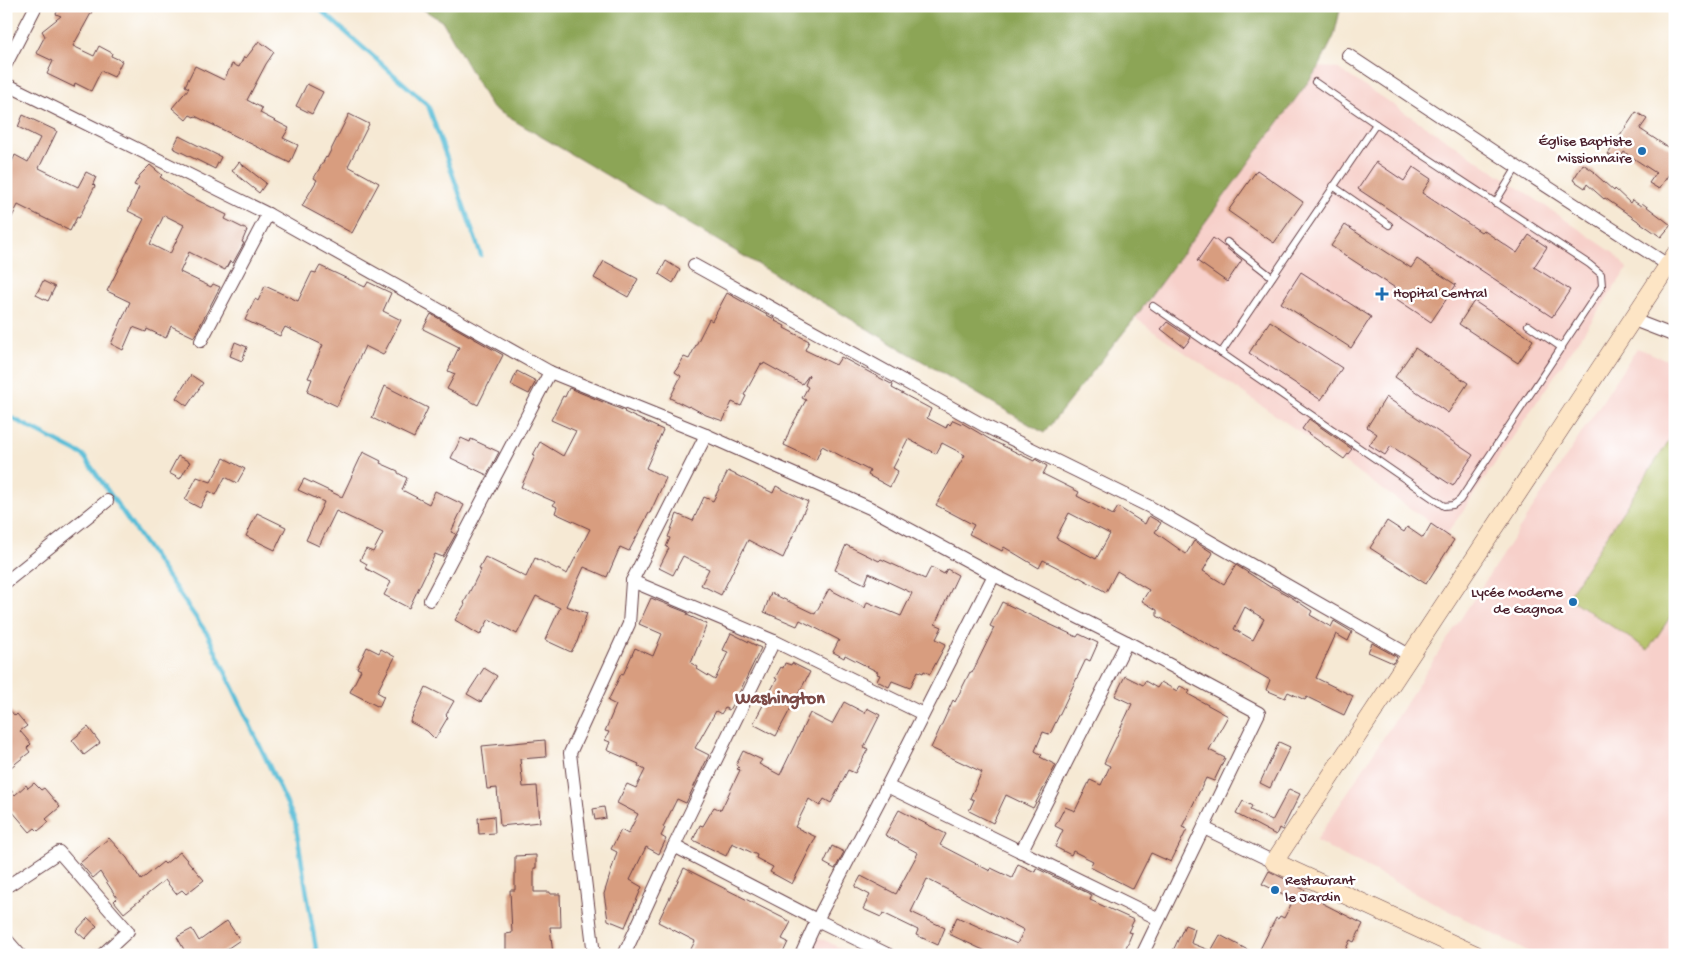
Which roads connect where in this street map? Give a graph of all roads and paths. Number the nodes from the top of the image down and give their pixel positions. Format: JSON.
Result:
{"nodes":[{"id":1,"x":36,"y":6,"type":"edge"},
{"id":2,"x":1348,"y":55,"type":"dead end"},
{"id":3,"x":6,"y":64,"type":"edge"},
{"id":4,"x":1315,"y":82,"type":"dead end"},
{"id":5,"x":6,"y":84,"type":"edge"},
{"id":6,"x":1376,"y":124,"type":"junction"},
{"id":7,"x":1517,"y":167,"type":"junction"},
{"id":8,"x":1333,"y":186,"type":"junction"},
{"id":9,"x":1495,"y":203,"type":"junction"},
{"id":10,"x":268,"y":214,"type":"junction"},
{"id":11,"x":1390,"y":225,"type":"dead end"},
{"id":12,"x":1227,"y":242,"type":"dead end"},
{"id":13,"x":1671,"y":260,"type":"edge"},
{"id":14,"x":694,"y":265,"type":"dead end"},
{"id":15,"x":1272,"y":277,"type":"junction"},
{"id":16,"x":1153,"y":306,"type":"dead end"},
{"id":17,"x":1631,"y":319,"type":"junction"},
{"id":18,"x":1528,"y":325,"type":"dead end"},
{"id":19,"x":1675,"y":336,"type":"edge"},
{"id":20,"x":201,"y":341,"type":"dead end"},
{"id":21,"x":1562,"y":348,"type":"junction"},
{"id":22,"x":1221,"y":353,"type":"junction"},
{"id":23,"x":550,"y":372,"type":"junction"},
{"id":24,"x":706,"y":435,"type":"junction"},
{"id":25,"x":107,"y":501,"type":"dead end"},
{"id":26,"x":994,"y":575,"type":"junction"},
{"id":27,"x":632,"y":581,"type":"junction"},
{"id":28,"x":6,"y":582,"type":"edge"},
{"id":29,"x":430,"y":600,"type":"dead end"},
{"id":30,"x":774,"y":641,"type":"junction"},
{"id":31,"x":1127,"y":642,"type":"junction"},
{"id":32,"x":1412,"y":656,"type":"junction"},
{"id":33,"x":923,"y":714,"type":"junction"},
{"id":34,"x":888,"y":786,"type":"junction"},
{"id":35,"x":1204,"y":828,"type":"junction"},
{"id":36,"x":674,"y":846,"type":"junction"},
{"id":37,"x":1021,"y":852,"type":"junction"},
{"id":38,"x":1274,"y":862,"type":"junction"},
{"id":39,"x":6,"y":887,"type":"edge"},
{"id":40,"x":1159,"y":919,"type":"junction"},
{"id":41,"x":817,"y":920,"type":"junction"},
{"id":42,"x":6,"y":939,"type":"edge"},
{"id":43,"x":20,"y":955,"type":"edge"},
{"id":44,"x":102,"y":955,"type":"edge"},
{"id":45,"x":594,"y":955,"type":"edge"},
{"id":46,"x":624,"y":955,"type":"edge"},
{"id":47,"x":801,"y":955,"type":"edge"},
{"id":48,"x":889,"y":955,"type":"edge"},
{"id":49,"x":1142,"y":955,"type":"edge"},
{"id":50,"x":1476,"y":955,"type":"edge"}],
"edges":[{"from":1,"to":3,"type":"street"},
{"from":2,"to":7,"type":"street"},
{"from":4,"to":6,"type":"lane"},
{"from":5,"to":10,"type":"street"},
{"from":6,"to":8,"type":"lane"},
{"from":6,"to":9,"type":"lane"},
{"from":7,"to":9,"type":"lane"},
{"from":7,"to":13,"type":"street"},
{"from":8,"to":11,"type":"lane"},
{"from":8,"to":15,"type":"lane"},
{"from":9,"to":21,"type":"lane"},
{"from":10,"to":20,"type":"street"},
{"from":10,"to":23,"type":"street"},
{"from":12,"to":15,"type":"lane"},
{"from":13,"to":17,"type":"street"},
{"from":14,"to":32,"type":"street"},
{"from":15,"to":22,"type":"lane"},
{"from":16,"to":22,"type":"lane"},
{"from":17,"to":19,"type":"street"},
{"from":17,"to":32,"type":"street"},
{"from":18,"to":21,"type":"lane"},
{"from":21,"to":22,"type":"lane"},
{"from":23,"to":24,"type":"street"},
{"from":23,"to":29,"type":"street"},
{"from":24,"to":26,"type":"street"},
{"from":24,"to":27,"type":"street"},
{"from":25,"to":28,"type":"street"},
{"from":26,"to":31,"type":"street"},
{"from":26,"to":33,"type":"street"},
{"from":27,"to":30,"type":"street"},
{"from":27,"to":45,"type":"street"},
{"from":30,"to":33,"type":"street"},
{"from":30,"to":36,"type":"street"},
{"from":31,"to":35,"type":"street"},
{"from":31,"to":37,"type":"street"},
{"from":32,"to":38,"type":"street"},
{"from":33,"to":34,"type":"street"},
{"from":34,"to":37,"type":"street"},
{"from":34,"to":41,"type":"street"},
{"from":35,"to":38,"type":"street"},
{"from":35,"to":40,"type":"street"},
{"from":36,"to":41,"type":"street"},
{"from":36,"to":46,"type":"street"},
{"from":37,"to":40,"type":"street"},
{"from":38,"to":50,"type":"street"},
{"from":39,"to":44,"type":"street"},
{"from":40,"to":49,"type":"street"},
{"from":41,"to":47,"type":"street"},
{"from":41,"to":48,"type":"street"},
{"from":42,"to":43,"type":"street"}]}
